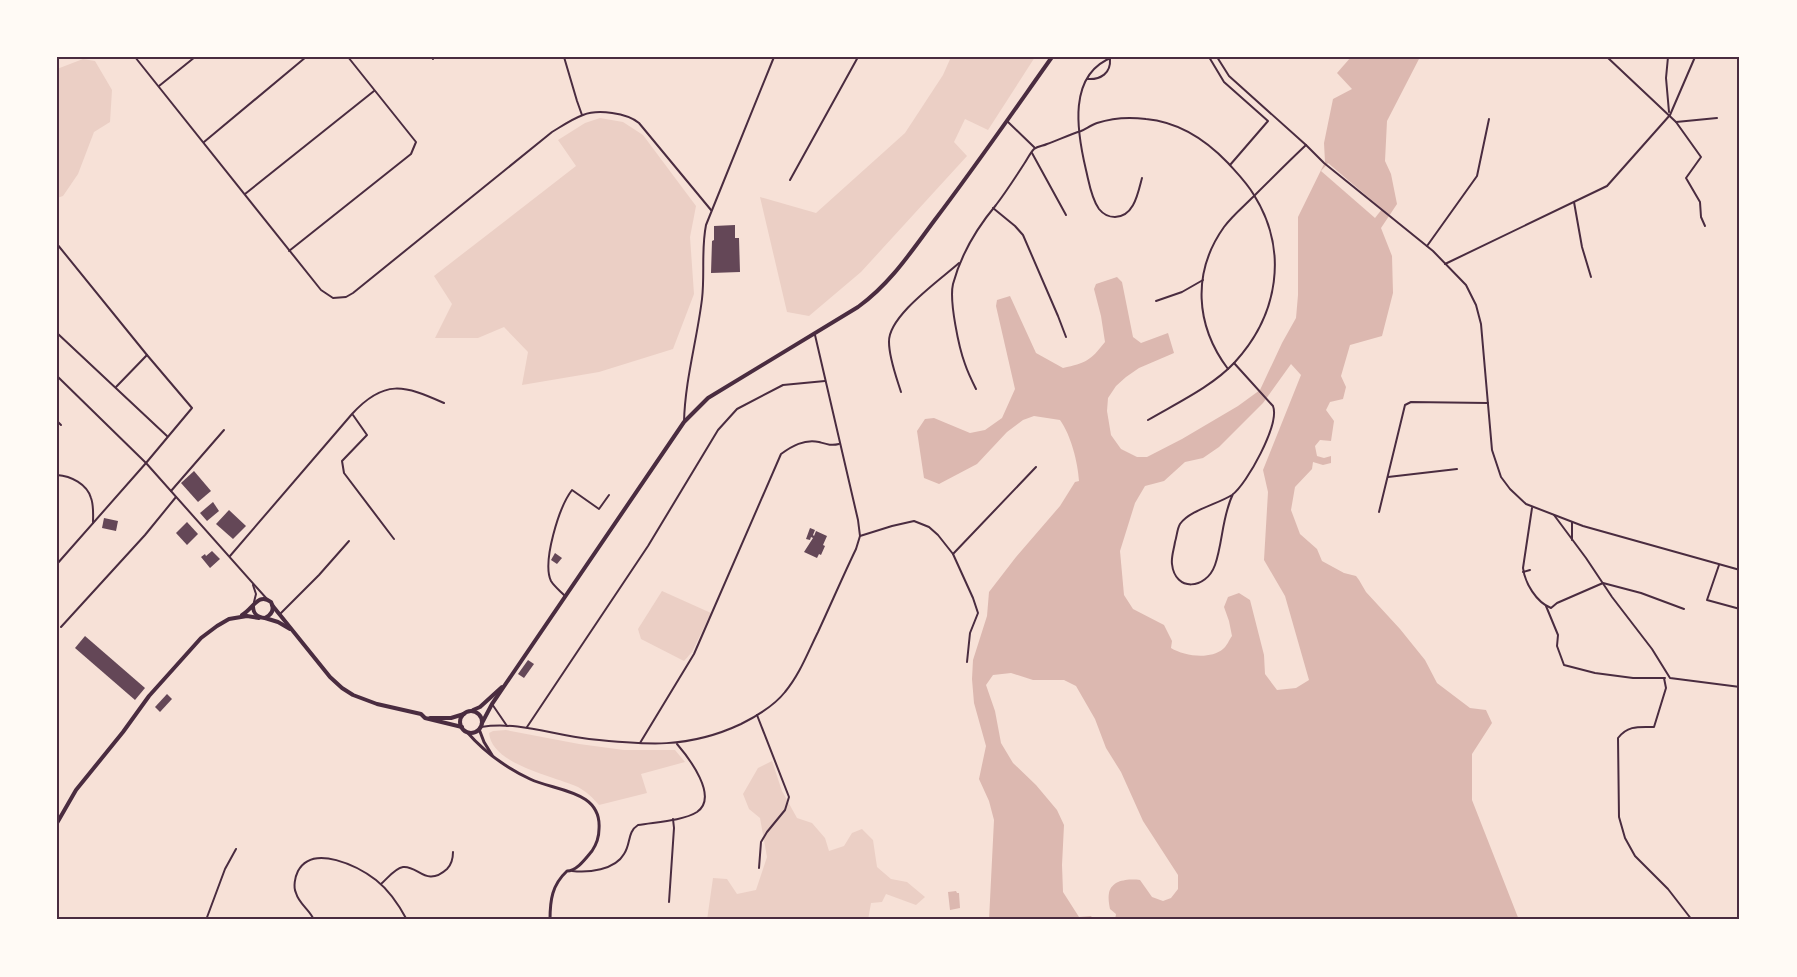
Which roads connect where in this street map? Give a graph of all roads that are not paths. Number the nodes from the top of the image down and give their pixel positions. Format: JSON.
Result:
{"nodes":[{"id":1,"x":135,"y":57,"type":"edge"},
{"id":2,"x":195,"y":57,"type":"edge"},
{"id":3,"x":306,"y":57,"type":"edge"},
{"id":4,"x":348,"y":57,"type":"edge"},
{"id":5,"x":564,"y":57,"type":"edge"},
{"id":6,"x":774,"y":57,"type":"edge"},
{"id":7,"x":858,"y":57,"type":"edge"},
{"id":8,"x":1052,"y":57,"type":"edge"},
{"id":9,"x":1209,"y":57,"type":"edge"},
{"id":10,"x":1607,"y":57,"type":"edge"},
{"id":11,"x":1668,"y":57,"type":"edge"},
{"id":12,"x":1695,"y":57,"type":"edge"},
{"id":13,"x":1111,"y":58,"type":"edge"},
{"id":14,"x":1218,"y":59,"type":"edge"},
{"id":15,"x":1212,"y":64,"type":"junction"},
{"id":16,"x":1230,"y":77,"type":"junction"},
{"id":17,"x":1088,"y":79,"type":"junction"},
{"id":18,"x":1224,"y":82,"type":"junction"},
{"id":19,"x":159,"y":86,"type":"junction"},
{"id":20,"x":1241,"y":87,"type":"junction"},
{"id":21,"x":375,"y":91,"type":"junction"},
{"id":22,"x":1236,"y":93,"type":"junction"},
{"id":23,"x":1251,"y":95,"type":"junction"},
{"id":24,"x":1248,"y":104,"type":"junction"},
{"id":25,"x":1270,"y":112,"type":"junction"},
{"id":26,"x":582,"y":115,"type":"junction"},
{"id":27,"x":1670,"y":115,"type":"junction"},
{"id":28,"x":1264,"y":117,"type":"junction"},
{"id":29,"x":1717,"y":118,"type":"dead end"},
{"id":30,"x":1489,"y":119,"type":"dead end"},
{"id":31,"x":1007,"y":121,"type":"junction"},
{"id":32,"x":1676,"y":122,"type":"junction"},
{"id":33,"x":1081,"y":131,"type":"junction"},
{"id":34,"x":204,"y":142,"type":"junction"},
{"id":35,"x":1306,"y":145,"type":"junction"},
{"id":36,"x":1035,"y":148,"type":"junction"},
{"id":37,"x":1032,"y":153,"type":"junction"},
{"id":38,"x":1230,"y":165,"type":"junction"},
{"id":39,"x":1142,"y":178,"type":"dead end"},
{"id":40,"x":790,"y":180,"type":"dead end"},
{"id":41,"x":245,"y":194,"type":"junction"},
{"id":42,"x":1255,"y":195,"type":"junction"},
{"id":43,"x":1574,"y":202,"type":"junction"},
{"id":44,"x":993,"y":208,"type":"junction"},
{"id":45,"x":711,"y":210,"type":"junction"},
{"id":46,"x":1066,"y":215,"type":"dead end"},
{"id":47,"x":1705,"y":226,"type":"dead end"},
{"id":48,"x":57,"y":244,"type":"edge"},
{"id":49,"x":1427,"y":246,"type":"junction"},
{"id":50,"x":289,"y":251,"type":"junction"},
{"id":51,"x":959,"y":263,"type":"junction"},
{"id":52,"x":1445,"y":264,"type":"junction"},
{"id":53,"x":1591,"y":277,"type":"dead end"},
{"id":54,"x":1204,"y":280,"type":"junction"},
{"id":55,"x":1156,"y":301,"type":"dead end"},
{"id":56,"x":814,"y":332,"type":"junction"},
{"id":57,"x":57,"y":333,"type":"edge"},
{"id":58,"x":1066,"y":337,"type":"dead end"},
{"id":59,"x":147,"y":355,"type":"junction"},
{"id":60,"x":1234,"y":363,"type":"junction"},
{"id":61,"x":1228,"y":369,"type":"junction"},
{"id":62,"x":57,"y":376,"type":"edge"},
{"id":63,"x":825,"y":381,"type":"junction"},
{"id":64,"x":116,"y":387,"type":"junction"},
{"id":65,"x":976,"y":389,"type":"dead end"},
{"id":66,"x":901,"y":392,"type":"dead end"},
{"id":67,"x":444,"y":403,"type":"dead end"},
{"id":68,"x":1488,"y":403,"type":"junction"},
{"id":69,"x":352,"y":414,"type":"junction"},
{"id":70,"x":1148,"y":420,"type":"dead end"},
{"id":71,"x":57,"y":421,"type":"edge"},
{"id":72,"x":684,"y":422,"type":"junction"},
{"id":73,"x":61,"y":425,"type":"dead end"},
{"id":74,"x":224,"y":430,"type":"dead end"},
{"id":75,"x":167,"y":436,"type":"junction"},
{"id":76,"x":839,"y":443,"type":"junction"},
{"id":77,"x":146,"y":464,"type":"junction"},
{"id":78,"x":1036,"y":467,"type":"dead end"},
{"id":79,"x":1457,"y":470,"type":"dead end"},
{"id":80,"x":57,"y":475,"type":"edge"},
{"id":81,"x":1388,"y":477,"type":"junction"},
{"id":82,"x":171,"y":491,"type":"junction"},
{"id":83,"x":1233,"y":494,"type":"junction"},
{"id":84,"x":609,"y":495,"type":"dead end"},
{"id":85,"x":176,"y":497,"type":"junction"},
{"id":86,"x":1533,"y":507,"type":"junction"},
{"id":87,"x":1379,"y":512,"type":"dead end"},
{"id":88,"x":1554,"y":515,"type":"junction"},
{"id":89,"x":1572,"y":522,"type":"junction"},
{"id":90,"x":93,"y":523,"type":"junction"},
{"id":91,"x":860,"y":536,"type":"junction"},
{"id":92,"x":394,"y":539,"type":"dead end"},
{"id":93,"x":1572,"y":540,"type":"junction"},
{"id":94,"x":349,"y":541,"type":"dead end"},
{"id":95,"x":953,"y":554,"type":"junction"},
{"id":96,"x":230,"y":556,"type":"junction"},
{"id":97,"x":57,"y":564,"type":"edge"},
{"id":98,"x":1719,"y":565,"type":"junction"},
{"id":99,"x":1530,"y":570,"type":"dead end"},
{"id":100,"x":1740,"y":570,"type":"edge"},
{"id":101,"x":1523,"y":572,"type":"junction"},
{"id":102,"x":252,"y":582,"type":"junction"},
{"id":103,"x":1603,"y":583,"type":"junction"},
{"id":104,"x":567,"y":597,"type":"junction"},
{"id":105,"x":271,"y":603,"type":"junction"},
{"id":106,"x":254,"y":604,"type":"junction"},
{"id":107,"x":1546,"y":606,"type":"junction"},
{"id":108,"x":1684,"y":609,"type":"dead end"},
{"id":109,"x":1740,"y":609,"type":"edge"},
{"id":110,"x":280,"y":614,"type":"junction"},
{"id":111,"x":239,"y":617,"type":"junction"},
{"id":112,"x":259,"y":618,"type":"junction"},
{"id":113,"x":265,"y":618,"type":"junction"},
{"id":114,"x":61,"y":627,"type":"dead end"},
{"id":115,"x":296,"y":633,"type":"junction"},
{"id":116,"x":967,"y":662,"type":"dead end"},
{"id":117,"x":1664,"y":678,"type":"junction"},
{"id":118,"x":1670,"y":678,"type":"junction"},
{"id":119,"x":509,"y":681,"type":"junction"},
{"id":120,"x":1740,"y":687,"type":"edge"},
{"id":121,"x":492,"y":704,"type":"junction"},
{"id":122,"x":471,"y":711,"type":"junction"},
{"id":123,"x":465,"y":713,"type":"junction"},
{"id":124,"x":758,"y":715,"type":"junction"},
{"id":125,"x":425,"y":718,"type":"junction"},
{"id":126,"x":507,"y":726,"type":"junction"},
{"id":127,"x":462,"y":727,"type":"junction"},
{"id":128,"x":481,"y":727,"type":"junction"},
{"id":129,"x":527,"y":728,"type":"junction"},
{"id":130,"x":467,"y":732,"type":"junction"},
{"id":131,"x":640,"y":743,"type":"junction"},
{"id":132,"x":677,"y":743,"type":"junction"},
{"id":133,"x":494,"y":759,"type":"junction"},
{"id":134,"x":673,"y":819,"type":"junction"},
{"id":135,"x":57,"y":823,"type":"edge"},
{"id":136,"x":236,"y":849,"type":"dead end"},
{"id":137,"x":453,"y":852,"type":"dead end"},
{"id":138,"x":759,"y":868,"type":"dead end"},
{"id":139,"x":572,"y":871,"type":"junction"},
{"id":140,"x":381,"y":884,"type":"junction"},
{"id":141,"x":669,"y":902,"type":"dead end"},
{"id":142,"x":206,"y":920,"type":"edge"},
{"id":143,"x":314,"y":920,"type":"edge"},
{"id":144,"x":407,"y":920,"type":"edge"},
{"id":145,"x":550,"y":920,"type":"edge"},
{"id":146,"x":1692,"y":920,"type":"edge"}],
"edges":[{"from":1,"to":19,"type":"street"},
{"from":2,"to":19,"type":"street"},
{"from":3,"to":34,"type":"street"},
{"from":4,"to":21,"type":"street"},
{"from":5,"to":26,"type":"street"},
{"from":6,"to":45,"type":"street"},
{"from":7,"to":40,"type":"street"},
{"from":8,"to":31,"type":"main road"},
{"from":9,"to":15,"type":"street"},
{"from":10,"to":27,"type":"street"},
{"from":11,"to":27,"type":"street"},
{"from":12,"to":27,"type":"street"},
{"from":13,"to":17,"type":"street"},
{"from":13,"to":17,"type":"street"},
{"from":14,"to":15,"type":"street"},
{"from":14,"to":16,"type":"street"},
{"from":15,"to":18,"type":"street"},
{"from":16,"to":18,"type":"street"},
{"from":16,"to":20,"type":"street"},
{"from":17,"to":33,"type":"street"},
{"from":18,"to":22,"type":"street"},
{"from":19,"to":34,"type":"street"},
{"from":20,"to":22,"type":"street"},
{"from":20,"to":23,"type":"street"},
{"from":21,"to":41,"type":"street"},
{"from":21,"to":50,"type":"street"},
{"from":22,"to":24,"type":"street"},
{"from":23,"to":24,"type":"street"},
{"from":23,"to":25,"type":"street"},
{"from":24,"to":28,"type":"street"},
{"from":25,"to":28,"type":"street"},
{"from":25,"to":35,"type":"street"},
{"from":26,"to":45,"type":"street"},
{"from":26,"to":50,"type":"street"},
{"from":27,"to":32,"type":"street"},
{"from":27,"to":43,"type":"street"},
{"from":28,"to":38,"type":"street"},
{"from":29,"to":32,"type":"street"},
{"from":30,"to":49,"type":"street"},
{"from":31,"to":36,"type":"street"},
{"from":31,"to":56,"type":"main road"},
{"from":32,"to":47,"type":"street"},
{"from":33,"to":36,"type":"street"},
{"from":33,"to":38,"type":"street"},
{"from":33,"to":39,"type":"street"},
{"from":34,"to":41,"type":"street"},
{"from":35,"to":42,"type":"street"},
{"from":35,"to":49,"type":"street"},
{"from":36,"to":37,"type":"street"},
{"from":37,"to":44,"type":"street"},
{"from":37,"to":46,"type":"street"},
{"from":38,"to":42,"type":"street"},
{"from":41,"to":50,"type":"street"},
{"from":42,"to":54,"type":"street"},
{"from":42,"to":60,"type":"street"},
{"from":43,"to":52,"type":"street"},
{"from":43,"to":53,"type":"street"},
{"from":44,"to":51,"type":"street"},
{"from":44,"to":58,"type":"street"},
{"from":45,"to":72,"type":"street"},
{"from":48,"to":59,"type":"street"},
{"from":49,"to":52,"type":"street"},
{"from":51,"to":65,"type":"street"},
{"from":51,"to":66,"type":"street"},
{"from":52,"to":68,"type":"street"},
{"from":54,"to":55,"type":"street"},
{"from":54,"to":61,"type":"street"},
{"from":56,"to":63,"type":"street"},
{"from":56,"to":72,"type":"main road"},
{"from":57,"to":64,"type":"street"},
{"from":59,"to":64,"type":"street"},
{"from":59,"to":75,"type":"street"},
{"from":60,"to":61,"type":"street"},
{"from":60,"to":83,"type":"street"},
{"from":61,"to":70,"type":"street"},
{"from":62,"to":77,"type":"street"},
{"from":63,"to":76,"type":"street"},
{"from":63,"to":129,"type":"street"},
{"from":64,"to":75,"type":"street"},
{"from":67,"to":69,"type":"street"},
{"from":68,"to":81,"type":"street"},
{"from":68,"to":86,"type":"street"},
{"from":69,"to":92,"type":"street"},
{"from":69,"to":96,"type":"street"},
{"from":71,"to":73,"type":"street"},
{"from":72,"to":104,"type":"main road"},
{"from":74,"to":82,"type":"street"},
{"from":75,"to":77,"type":"street"},
{"from":76,"to":91,"type":"street"},
{"from":76,"to":131,"type":"street"},
{"from":77,"to":82,"type":"street"},
{"from":77,"to":90,"type":"street"},
{"from":78,"to":95,"type":"street"},
{"from":79,"to":81,"type":"street"},
{"from":80,"to":90,"type":"street"},
{"from":81,"to":87,"type":"street"},
{"from":82,"to":85,"type":"street"},
{"from":83,"to":83,"type":"street"},
{"from":84,"to":104,"type":"street"},
{"from":85,"to":96,"type":"street"},
{"from":85,"to":114,"type":"street"},
{"from":86,"to":88,"type":"street"},
{"from":86,"to":101,"type":"street"},
{"from":88,"to":89,"type":"street"},
{"from":88,"to":93,"type":"street"},
{"from":89,"to":93,"type":"street"},
{"from":89,"to":98,"type":"street"},
{"from":90,"to":97,"type":"street"},
{"from":91,"to":95,"type":"street"},
{"from":91,"to":124,"type":"street"},
{"from":93,"to":103,"type":"street"},
{"from":94,"to":110,"type":"street"},
{"from":95,"to":116,"type":"street"},
{"from":96,"to":102,"type":"street"},
{"from":98,"to":100,"type":"street"},
{"from":98,"to":109,"type":"street"},
{"from":99,"to":101,"type":"street"},
{"from":101,"to":107,"type":"street"},
{"from":102,"to":105,"type":"street"},
{"from":102,"to":106,"type":"street"},
{"from":103,"to":107,"type":"street"},
{"from":103,"to":108,"type":"street"},
{"from":103,"to":118,"type":"street"},
{"from":104,"to":119,"type":"main road"},
{"from":105,"to":106,"type":"main road"},
{"from":105,"to":110,"type":"main road"},
{"from":105,"to":113,"type":"main road"},
{"from":106,"to":111,"type":"main road"},
{"from":106,"to":112,"type":"main road"},
{"from":107,"to":117,"type":"street"},
{"from":110,"to":115,"type":"main road"},
{"from":111,"to":112,"type":"main road"},
{"from":111,"to":135,"type":"main road"},
{"from":112,"to":113,"type":"main road"},
{"from":113,"to":115,"type":"main road"},
{"from":115,"to":125,"type":"main road"},
{"from":117,"to":118,"type":"street"},
{"from":117,"to":146,"type":"street"},
{"from":118,"to":120,"type":"street"},
{"from":119,"to":121,"type":"main road"},
{"from":119,"to":122,"type":"main road"},
{"from":121,"to":126,"type":"street"},
{"from":121,"to":128,"type":"main road"},
{"from":122,"to":123,"type":"main road"},
{"from":122,"to":128,"type":"main road"},
{"from":123,"to":125,"type":"main road"},
{"from":123,"to":127,"type":"main road"},
{"from":124,"to":132,"type":"street"},
{"from":124,"to":138,"type":"street"},
{"from":125,"to":127,"type":"main road"},
{"from":126,"to":128,"type":"street"},
{"from":126,"to":129,"type":"street"},
{"from":127,"to":130,"type":"main road"},
{"from":128,"to":130,"type":"main road"},
{"from":128,"to":133,"type":"street"},
{"from":129,"to":131,"type":"street"},
{"from":130,"to":133,"type":"street"},
{"from":131,"to":132,"type":"street"},
{"from":132,"to":134,"type":"street"},
{"from":133,"to":139,"type":"street"},
{"from":134,"to":139,"type":"street"},
{"from":134,"to":141,"type":"street"},
{"from":136,"to":142,"type":"street"},
{"from":137,"to":140,"type":"street"},
{"from":139,"to":145,"type":"street"},
{"from":140,"to":143,"type":"street"},
{"from":140,"to":144,"type":"street"}]}
